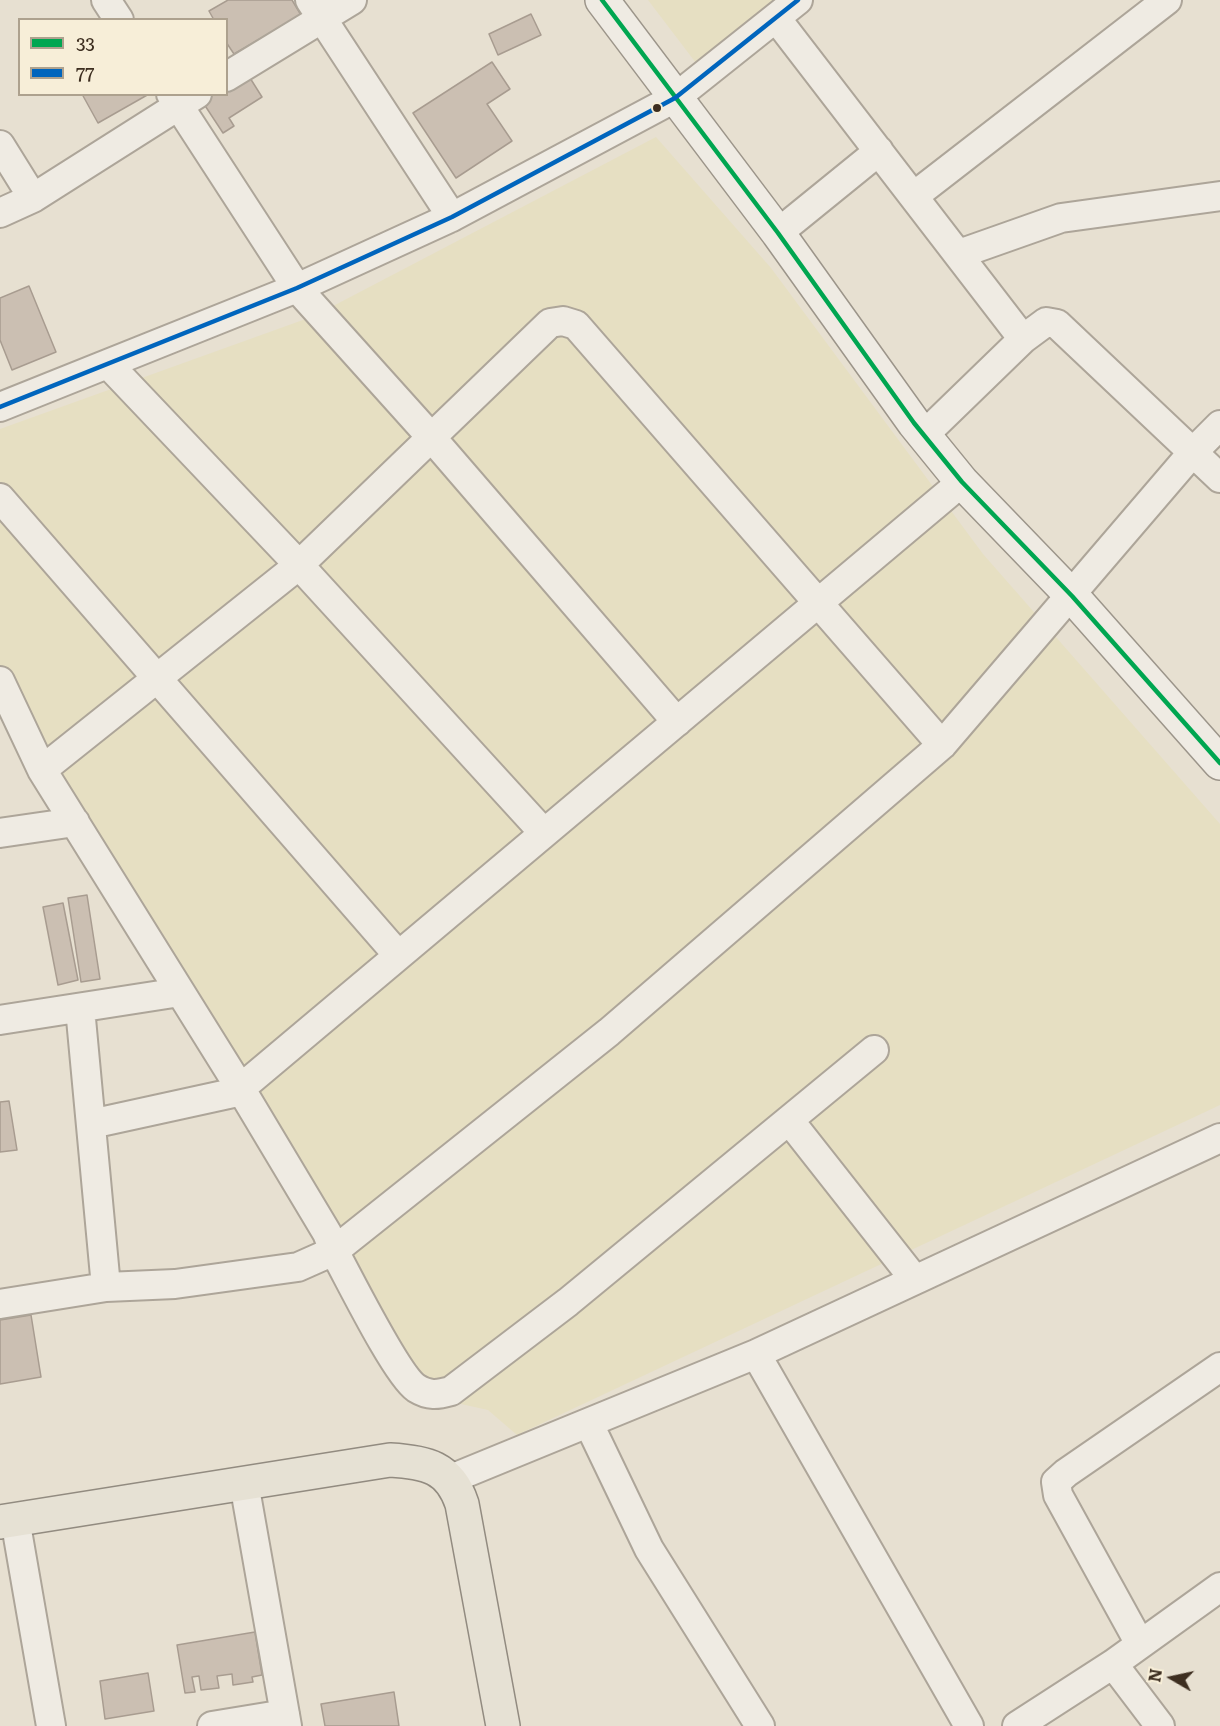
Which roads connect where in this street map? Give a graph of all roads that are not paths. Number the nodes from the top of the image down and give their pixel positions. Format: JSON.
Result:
{"nodes":[{"id":1,"x":106,"y":0,"type":"edge"},
{"id":2,"x":352,"y":0,"type":"edge"},
{"id":3,"x":602,"y":0,"type":"edge"},
{"id":4,"x":1167,"y":0,"type":"edge"},
{"id":5,"x":317,"y":9,"type":"edge"},
{"id":6,"x":787,"y":9,"type":"edge"},
{"id":7,"x":118,"y":18,"type":"edge"},
{"id":8,"x":228,"y":76,"type":"edge"},
{"id":9,"x":182,"y":98,"type":"edge"},
{"id":10,"x":675,"y":98,"type":"junction"},
{"id":11,"x":0,"y":145,"type":"edge"},
{"id":12,"x":879,"y":151,"type":"junction"},
{"id":13,"x":914,"y":196,"type":"junction"},
{"id":14,"x":1220,"y":196,"type":"edge"},
{"id":15,"x":33,"y":198,"type":"junction"},
{"id":16,"x":0,"y":213,"type":"edge"},
{"id":17,"x":452,"y":217,"type":"junction"},
{"id":18,"x":778,"y":233,"type":"junction"},
{"id":19,"x":959,"y":255,"type":"junction"},
{"id":20,"x":297,"y":288,"type":"junction"},
{"id":21,"x":1023,"y":339,"type":"junction"},
{"id":22,"x":108,"y":364,"type":"junction"},
{"id":23,"x":0,"y":407,"type":"edge"},
{"id":24,"x":1220,"y":425,"type":"edge"},
{"id":25,"x":924,"y":435,"type":"junction"},
{"id":26,"x":431,"y":437,"type":"junction"},
{"id":27,"x":1193,"y":452,"type":"junction"},
{"id":28,"x":1220,"y":478,"type":"edge"},
{"id":29,"x":962,"y":482,"type":"junction"},
{"id":30,"x":0,"y":498,"type":"edge"},
{"id":31,"x":299,"y":565,"type":"junction"},
{"id":32,"x":1072,"y":596,"type":"junction"},
{"id":33,"x":816,"y":604,"type":"junction"},
{"id":34,"x":158,"y":679,"type":"junction"},
{"id":35,"x":0,"y":681,"type":"edge"},
{"id":36,"x":676,"y":722,"type":"junction"},
{"id":37,"x":942,"y":745,"type":"junction"},
{"id":38,"x":1220,"y":763,"type":"edge"},
{"id":39,"x":42,"y":770,"type":"junction"},
{"id":40,"x":75,"y":822,"type":"junction"},
{"id":41,"x":0,"y":833,"type":"edge"},
{"id":42,"x":543,"y":833,"type":"junction"},
{"id":43,"x":398,"y":955,"type":"junction"},
{"id":44,"x":180,"y":992,"type":"junction"},
{"id":45,"x":80,"y":1008,"type":"junction"},
{"id":46,"x":0,"y":1020,"type":"edge"},
{"id":47,"x":874,"y":1050,"type":"dead end"},
{"id":48,"x":242,"y":1091,"type":"junction"},
{"id":49,"x":789,"y":1120,"type":"junction"},
{"id":50,"x":91,"y":1124,"type":"junction"},
{"id":51,"x":1220,"y":1138,"type":"edge"},
{"id":52,"x":334,"y":1251,"type":"junction"},
{"id":53,"x":915,"y":1280,"type":"junction"},
{"id":54,"x":106,"y":1287,"type":"junction"},
{"id":55,"x":0,"y":1304,"type":"edge"},
{"id":56,"x":756,"y":1354,"type":"junction"},
{"id":57,"x":1220,"y":1367,"type":"edge"},
{"id":58,"x":589,"y":1424,"type":"junction"},
{"id":59,"x":451,"y":1479,"type":"junction"},
{"id":60,"x":244,"y":1483,"type":"junction"},
{"id":61,"x":7,"y":1520,"type":"edge"},
{"id":62,"x":1220,"y":1587,"type":"edge"},
{"id":63,"x":1140,"y":1644,"type":"junction"},
{"id":64,"x":1113,"y":1664,"type":"junction"},
{"id":65,"x":286,"y":1720,"type":"edge"},
{"id":66,"x":51,"y":1726,"type":"edge"},
{"id":67,"x":212,"y":1726,"type":"edge"},
{"id":68,"x":503,"y":1726,"type":"edge"},
{"id":69,"x":760,"y":1726,"type":"edge"},
{"id":70,"x":969,"y":1726,"type":"edge"},
{"id":71,"x":1017,"y":1726,"type":"edge"},
{"id":72,"x":1160,"y":1726,"type":"edge"}],
"edges":[{"from":1,"to":7,"type":"street"},
{"from":2,"to":5,"type":"street"},
{"from":3,"to":10,"type":"street"},
{"from":4,"to":13,"type":"street"},
{"from":5,"to":8,"type":"street"},
{"from":5,"to":17,"type":"street"},
{"from":6,"to":10,"type":"street"},
{"from":6,"to":12,"type":"street"},
{"from":9,"to":15,"type":"street"},
{"from":9,"to":20,"type":"street"},
{"from":10,"to":17,"type":"street"},
{"from":10,"to":18,"type":"street"},
{"from":11,"to":15,"type":"street"},
{"from":12,"to":13,"type":"street"},
{"from":12,"to":18,"type":"street"},
{"from":13,"to":19,"type":"street"},
{"from":14,"to":19,"type":"street"},
{"from":15,"to":16,"type":"street"},
{"from":17,"to":20,"type":"street"},
{"from":18,"to":25,"type":"street"},
{"from":19,"to":21,"type":"street"},
{"from":20,"to":22,"type":"street"},
{"from":20,"to":26,"type":"street"},
{"from":21,"to":25,"type":"street"},
{"from":21,"to":27,"type":"street"},
{"from":22,"to":23,"type":"street"},
{"from":22,"to":31,"type":"street"},
{"from":24,"to":27,"type":"street"},
{"from":25,"to":29,"type":"street"},
{"from":26,"to":31,"type":"street"},
{"from":26,"to":33,"type":"street"},
{"from":26,"to":36,"type":"street"},
{"from":27,"to":28,"type":"street"},
{"from":27,"to":32,"type":"street"},
{"from":29,"to":32,"type":"street"},
{"from":29,"to":33,"type":"street"},
{"from":30,"to":34,"type":"street"},
{"from":31,"to":34,"type":"street"},
{"from":31,"to":42,"type":"street"},
{"from":32,"to":37,"type":"street"},
{"from":32,"to":38,"type":"street"},
{"from":33,"to":36,"type":"street"},
{"from":33,"to":37,"type":"street"},
{"from":34,"to":39,"type":"street"},
{"from":34,"to":43,"type":"street"},
{"from":35,"to":39,"type":"street"},
{"from":36,"to":42,"type":"street"},
{"from":37,"to":52,"type":"street"},
{"from":39,"to":40,"type":"street"},
{"from":40,"to":41,"type":"street"},
{"from":40,"to":44,"type":"street"},
{"from":42,"to":43,"type":"street"},
{"from":43,"to":48,"type":"street"},
{"from":44,"to":45,"type":"street"},
{"from":44,"to":48,"type":"street"},
{"from":45,"to":46,"type":"street"},
{"from":45,"to":50,"type":"street"},
{"from":47,"to":49,"type":"street"},
{"from":48,"to":50,"type":"street"},
{"from":48,"to":52,"type":"street"},
{"from":49,"to":52,"type":"street"},
{"from":49,"to":53,"type":"street"},
{"from":50,"to":54,"type":"street"},
{"from":51,"to":53,"type":"street"},
{"from":52,"to":54,"type":"street"},
{"from":53,"to":56,"type":"street"},
{"from":54,"to":55,"type":"street"},
{"from":56,"to":58,"type":"street"},
{"from":56,"to":70,"type":"street"},
{"from":57,"to":63,"type":"street"},
{"from":58,"to":59,"type":"street"},
{"from":58,"to":69,"type":"street"},
{"from":59,"to":60,"type":"main road"},
{"from":59,"to":68,"type":"main road"},
{"from":60,"to":61,"type":"main road"},
{"from":60,"to":65,"type":"street"},
{"from":61,"to":66,"type":"street"},
{"from":62,"to":63,"type":"street"},
{"from":63,"to":64,"type":"street"},
{"from":64,"to":71,"type":"street"},
{"from":64,"to":72,"type":"street"},
{"from":65,"to":67,"type":"street"}]}
